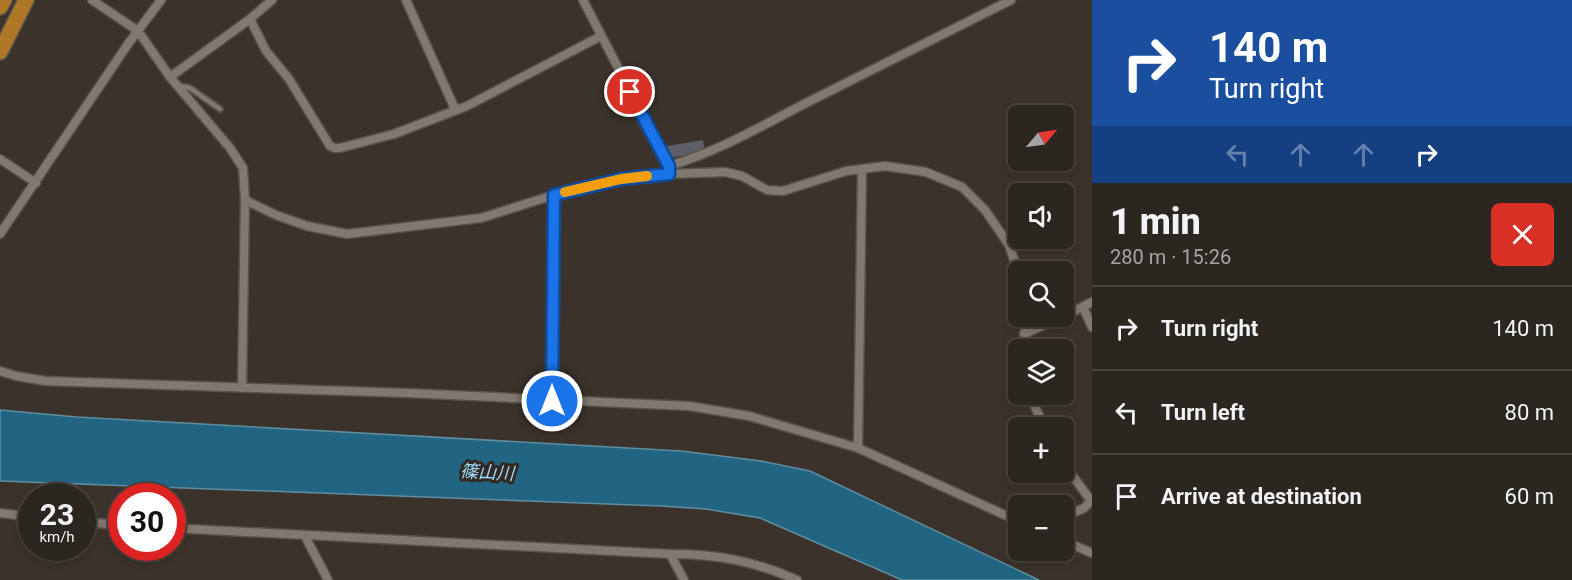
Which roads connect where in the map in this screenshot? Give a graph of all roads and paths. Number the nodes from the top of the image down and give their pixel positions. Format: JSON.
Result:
{"nodes":[{"id":1,"x":4,"y":0,"type":"edge"},
{"id":2,"x":26,"y":0,"type":"edge"},
{"id":3,"x":92,"y":0,"type":"edge"},
{"id":4,"x":161,"y":0,"type":"edge"},
{"id":5,"x":272,"y":0,"type":"edge"},
{"id":6,"x":406,"y":0,"type":"edge"},
{"id":7,"x":583,"y":0,"type":"edge"},
{"id":8,"x":1011,"y":0,"type":"edge"},
{"id":9,"x":0,"y":8,"type":"edge"},
{"id":10,"x":250,"y":19,"type":"junction"},
{"id":11,"x":138,"y":32,"type":"junction"},
{"id":12,"x":601,"y":36,"type":"junction"},
{"id":13,"x":0,"y":52,"type":"edge"},
{"id":14,"x":170,"y":77,"type":"junction"},
{"id":15,"x":176,"y":85,"type":"junction"},
{"id":16,"x":220,"y":109,"type":"dead end"},
{"id":17,"x":455,"y":110,"type":"junction"},
{"id":18,"x":0,"y":159,"type":"edge"},
{"id":19,"x":862,"y":169,"type":"junction"},
{"id":20,"x":669,"y":170,"type":"junction"},
{"id":21,"x":36,"y":183,"type":"junction"},
{"id":22,"x":554,"y":195,"type":"junction"},
{"id":23,"x":245,"y":200,"type":"junction"},
{"id":24,"x":0,"y":234,"type":"edge"},
{"id":25,"x":1014,"y":261,"type":"edge"},
{"id":26,"x":1088,"y":305,"type":"edge"},
{"id":27,"x":1074,"y":311,"type":"edge"},
{"id":28,"x":1025,"y":327,"type":"edge"},
{"id":29,"x":1039,"y":327,"type":"edge"},
{"id":30,"x":1092,"y":327,"type":"edge"},
{"id":31,"x":1024,"y":334,"type":"junction"},
{"id":32,"x":1024,"y":339,"type":"edge"},
{"id":33,"x":0,"y":371,"type":"edge"},
{"id":34,"x":242,"y":388,"type":"junction"},
{"id":35,"x":552,"y":401,"type":"junction"},
{"id":36,"x":858,"y":448,"type":"junction"},
{"id":37,"x":1074,"y":478,"type":"edge"},
{"id":38,"x":0,"y":513,"type":"edge"},
{"id":39,"x":1074,"y":513,"type":"edge"},
{"id":40,"x":18,"y":515,"type":"edge"},
{"id":41,"x":1008,"y":516,"type":"edge"},
{"id":42,"x":186,"y":529,"type":"edge"},
{"id":43,"x":305,"y":536,"type":"junction"},
{"id":44,"x":1074,"y":545,"type":"edge"},
{"id":45,"x":1092,"y":553,"type":"edge"},
{"id":46,"x":670,"y":554,"type":"junction"},
{"id":47,"x":328,"y":580,"type":"edge"},
{"id":48,"x":684,"y":580,"type":"edge"},
{"id":49,"x":797,"y":580,"type":"edge"}],
"edges":[{"from":1,"to":9,"type":"highway"},
{"from":2,"to":13,"type":"highway"},
{"from":3,"to":11,"type":"street"},
{"from":4,"to":11,"type":"street"},
{"from":5,"to":10,"type":"street"},
{"from":6,"to":17,"type":"street"},
{"from":7,"to":12,"type":"street"},
{"from":8,"to":20,"type":"street"},
{"from":10,"to":14,"type":"street"},
{"from":10,"to":17,"type":"street"},
{"from":11,"to":14,"type":"street"},
{"from":11,"to":21,"type":"street"},
{"from":12,"to":17,"type":"street"},
{"from":12,"to":20,"type":"street"},
{"from":14,"to":15,"type":"street"},
{"from":15,"to":16,"type":"lane"},
{"from":15,"to":23,"type":"street"},
{"from":18,"to":21,"type":"street"},
{"from":19,"to":20,"type":"street"},
{"from":19,"to":25,"type":"street"},
{"from":19,"to":36,"type":"street"},
{"from":20,"to":22,"type":"street"},
{"from":21,"to":24,"type":"street"},
{"from":22,"to":23,"type":"street"},
{"from":22,"to":35,"type":"street"},
{"from":23,"to":34,"type":"street"},
{"from":26,"to":27,"type":"street"},
{"from":26,"to":30,"type":"street"},
{"from":28,"to":31,"type":"street"},
{"from":29,"to":31,"type":"street"},
{"from":31,"to":32,"type":"street"},
{"from":33,"to":34,"type":"street"},
{"from":34,"to":35,"type":"street"},
{"from":35,"to":36,"type":"street"},
{"from":36,"to":41,"type":"street"},
{"from":37,"to":39,"type":"street"},
{"from":38,"to":40,"type":"street"},
{"from":42,"to":43,"type":"street"},
{"from":43,"to":46,"type":"street"},
{"from":43,"to":47,"type":"street"},
{"from":44,"to":45,"type":"street"},
{"from":46,"to":48,"type":"street"},
{"from":46,"to":49,"type":"street"}]}
